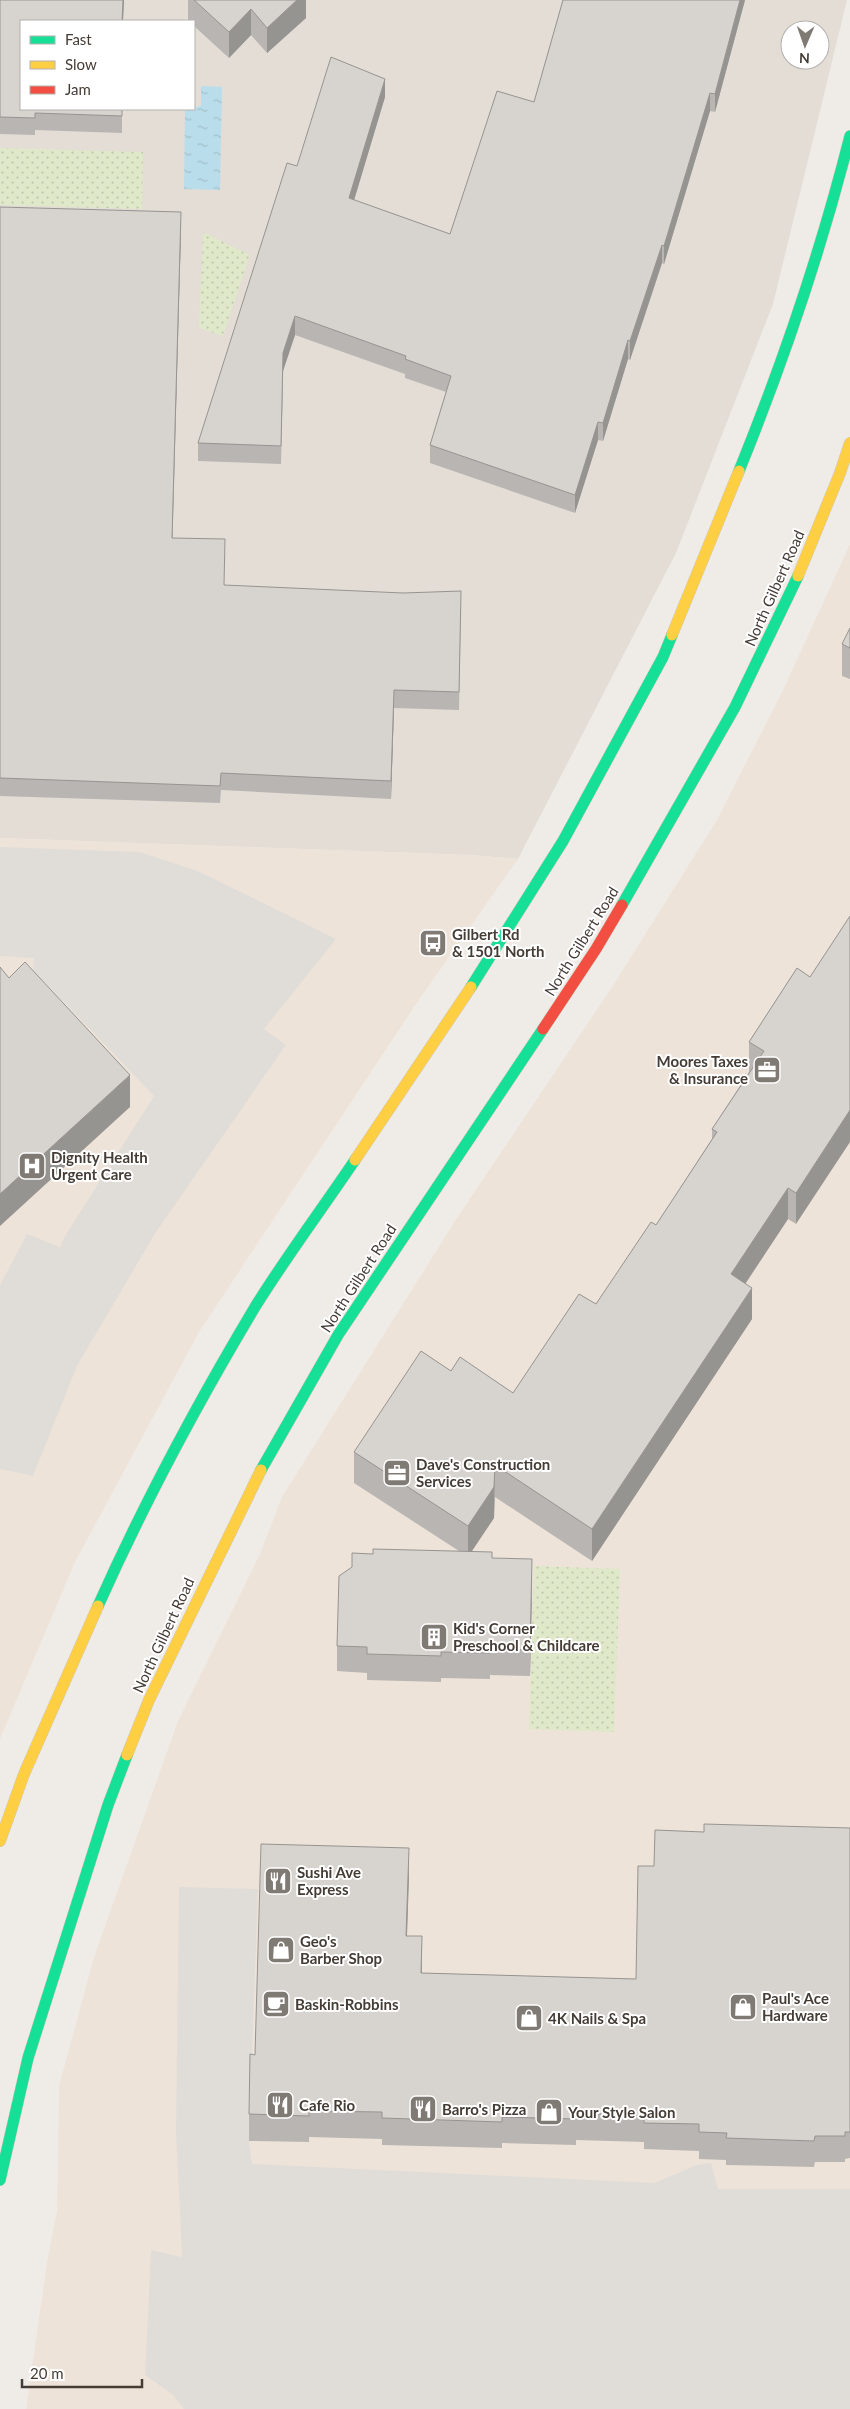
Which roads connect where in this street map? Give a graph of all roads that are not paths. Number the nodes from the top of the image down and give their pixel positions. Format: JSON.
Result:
{"nodes":[{"id":1,"x":850,"y":136,"type":"edge"},
{"id":2,"x":850,"y":443,"type":"edge"},
{"id":3,"x":0,"y":1841,"type":"edge"},
{"id":4,"x":3,"y":2152,"type":"edge"},
{"id":5,"x":0,"y":2180,"type":"edge"}],
"edges":[{"from":1,"to":3,"type":"main road"},
{"from":2,"to":4,"type":"main road","name":"North Gilbert Road"},
{"from":4,"to":5,"type":"main road","name":"North Gilbert Road"}]}
